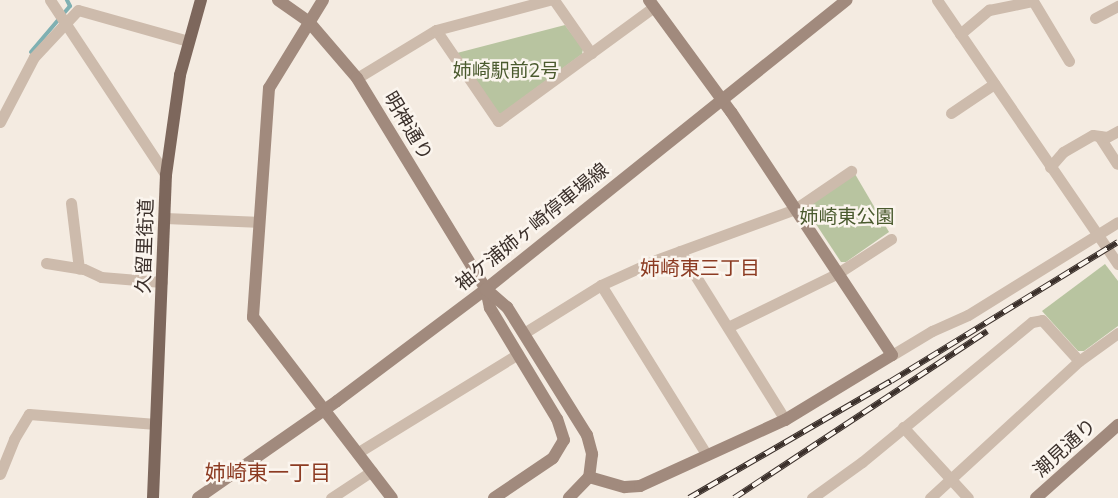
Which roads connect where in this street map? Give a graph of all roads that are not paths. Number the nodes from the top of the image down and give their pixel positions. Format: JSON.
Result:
{"nodes":[{"id":1,"x":50,"y":0,"type":"edge"},
{"id":2,"x":201,"y":0,"type":"edge"},
{"id":3,"x":278,"y":0,"type":"edge"},
{"id":4,"x":323,"y":0,"type":"edge"},
{"id":5,"x":550,"y":0,"type":"edge"},
{"id":6,"x":554,"y":0,"type":"edge"},
{"id":7,"x":847,"y":0,"type":"edge"},
{"id":8,"x":937,"y":0,"type":"edge"},
{"id":9,"x":651,"y":4,"type":"edge"},
{"id":10,"x":76,"y":5,"type":"edge"},
{"id":11,"x":1118,"y":6,"type":"edge"},
{"id":12,"x":1099,"y":12,"type":"dead end"},
{"id":13,"x":66,"y":22,"type":"junction"},
{"id":14,"x":308,"y":22,"type":"junction"},
{"id":15,"x":436,"y":30,"type":"junction"},
{"id":16,"x":960,"y":34,"type":"junction"},
{"id":17,"x":188,"y":42,"type":"junction"},
{"id":18,"x":592,"y":53,"type":"junction"},
{"id":19,"x":1069,"y":61,"type":"dead end"},
{"id":20,"x":357,"y":78,"type":"junction"},
{"id":21,"x":994,"y":84,"type":"junction"},
{"id":22,"x":722,"y":99,"type":"junction"},
{"id":23,"x":951,"y":113,"type":"dead end"},
{"id":24,"x":0,"y":122,"type":"edge"},
{"id":25,"x":1118,"y":131,"type":"edge"},
{"id":26,"x":1099,"y":136,"type":"junction"},
{"id":27,"x":1117,"y":164,"type":"edge"},
{"id":28,"x":1050,"y":167,"type":"junction"},
{"id":29,"x":851,"y":171,"type":"dead end"},
{"id":30,"x":166,"y":175,"type":"junction"},
{"id":31,"x":71,"y":203,"type":"dead end"},
{"id":32,"x":795,"y":208,"type":"junction"},
{"id":33,"x":165,"y":218,"type":"junction"},
{"id":34,"x":259,"y":222,"type":"junction"},
{"id":35,"x":1118,"y":222,"type":"edge"},
{"id":36,"x":1097,"y":236,"type":"junction"},
{"id":37,"x":890,"y":239,"type":"dead end"},
{"id":38,"x":680,"y":251,"type":"junction"},
{"id":39,"x":1115,"y":260,"type":"edge"},
{"id":40,"x":46,"y":263,"type":"dead end"},
{"id":41,"x":79,"y":269,"type":"junction"},
{"id":42,"x":838,"y":273,"type":"junction"},
{"id":43,"x":162,"y":282,"type":"junction"},
{"id":44,"x":601,"y":285,"type":"junction"},
{"id":45,"x":486,"y":289,"type":"junction"},
{"id":46,"x":728,"y":327,"type":"junction"},
{"id":47,"x":524,"y":333,"type":"junction"},
{"id":48,"x":1118,"y":333,"type":"edge"},
{"id":49,"x":518,"y":354,"type":"junction"},
{"id":50,"x":892,"y":355,"type":"junction"},
{"id":51,"x":1079,"y":362,"type":"junction"},
{"id":52,"x":324,"y":410,"type":"junction"},
{"id":53,"x":784,"y":420,"type":"junction"},
{"id":54,"x":156,"y":424,"type":"junction"},
{"id":55,"x":1118,"y":425,"type":"edge"},
{"id":56,"x":903,"y":427,"type":"junction"},
{"id":57,"x":357,"y":453,"type":"junction"},
{"id":58,"x":707,"y":455,"type":"junction"},
{"id":59,"x":372,"y":472,"type":"junction"},
{"id":60,"x":0,"y":474,"type":"edge"},
{"id":61,"x":589,"y":477,"type":"junction"},
{"id":62,"x":951,"y":479,"type":"junction"},
{"id":63,"x":153,"y":498,"type":"edge"},
{"id":64,"x":198,"y":498,"type":"edge"},
{"id":65,"x":331,"y":498,"type":"edge"},
{"id":66,"x":392,"y":498,"type":"edge"},
{"id":67,"x":494,"y":498,"type":"edge"},
{"id":68,"x":569,"y":498,"type":"edge"},
{"id":69,"x":812,"y":498,"type":"edge"},
{"id":70,"x":930,"y":498,"type":"edge"},
{"id":71,"x":968,"y":498,"type":"edge"},
{"id":72,"x":1036,"y":498,"type":"edge"}],
"edges":[{"from":1,"to":13,"type":"street"},
{"from":2,"to":17,"type":"main road","name":"久留里街道"},
{"from":3,"to":14,"type":"street","name":"明神通り"},
{"from":4,"to":14,"type":"street"},
{"from":5,"to":15,"type":"street"},
{"from":6,"to":18,"type":"street"},
{"from":7,"to":22,"type":"street","name":"袖ケ浦姉ヶ崎停車場線"},
{"from":8,"to":16,"type":"street"},
{"from":9,"to":18,"type":"street"},
{"from":9,"to":22,"type":"street"},
{"from":10,"to":13,"type":"street"},
{"from":10,"to":17,"type":"street"},
{"from":11,"to":12,"type":"street"},
{"from":13,"to":24,"type":"street"},
{"from":13,"to":30,"type":"street"},
{"from":14,"to":20,"type":"street","name":"明神通り"},
{"from":14,"to":34,"type":"street"},
{"from":15,"to":18,"type":"street"},
{"from":15,"to":20,"type":"street"},
{"from":16,"to":19,"type":"street"},
{"from":16,"to":21,"type":"street"},
{"from":17,"to":30,"type":"main road","name":"久留里街道"},
{"from":20,"to":45,"type":"street","name":"明神通り"},
{"from":21,"to":23,"type":"street"},
{"from":21,"to":28,"type":"street"},
{"from":22,"to":32,"type":"street"},
{"from":22,"to":45,"type":"street","name":"袖ケ浦姉ヶ崎停車場線"},
{"from":25,"to":26,"type":"street"},
{"from":26,"to":27,"type":"street"},
{"from":26,"to":28,"type":"street"},
{"from":28,"to":36,"type":"street"},
{"from":29,"to":32,"type":"street"},
{"from":30,"to":33,"type":"main road","name":"久留里街道"},
{"from":31,"to":41,"type":"street"},
{"from":32,"to":38,"type":"street"},
{"from":32,"to":42,"type":"street"},
{"from":33,"to":34,"type":"street"},
{"from":33,"to":43,"type":"main road","name":"久留里街道"},
{"from":34,"to":52,"type":"street"},
{"from":35,"to":36,"type":"street"},
{"from":36,"to":39,"type":"street"},
{"from":36,"to":50,"type":"street"},
{"from":37,"to":42,"type":"street"},
{"from":38,"to":44,"type":"street"},
{"from":38,"to":46,"type":"street"},
{"from":40,"to":41,"type":"street"},
{"from":41,"to":43,"type":"street"},
{"from":42,"to":46,"type":"street"},
{"from":42,"to":50,"type":"street"},
{"from":43,"to":54,"type":"main road","name":"久留里街道"},
{"from":44,"to":47,"type":"street"},
{"from":44,"to":58,"type":"street"},
{"from":45,"to":47,"type":"street","name":"明神通り"},
{"from":45,"to":49,"type":"street","name":"明神通り"},
{"from":45,"to":52,"type":"street","name":"袖ケ浦姉ヶ崎停車場線"},
{"from":46,"to":53,"type":"street"},
{"from":47,"to":61,"type":"street","name":"明神通り"},
{"from":48,"to":51,"type":"street"},
{"from":49,"to":57,"type":"street"},
{"from":49,"to":67,"type":"street","name":"明神通り"},
{"from":50,"to":53,"type":"street"},
{"from":51,"to":56,"type":"street"},
{"from":51,"to":62,"type":"street"},
{"from":52,"to":57,"type":"street"},
{"from":52,"to":64,"type":"street","name":"袖ケ浦姉ヶ崎停車場線"},
{"from":53,"to":58,"type":"street"},
{"from":54,"to":60,"type":"street"},
{"from":54,"to":63,"type":"main road","name":"久留里街道"},
{"from":55,"to":72,"type":"street","name":"潮見通り"},
{"from":56,"to":62,"type":"street"},
{"from":56,"to":69,"type":"street"},
{"from":57,"to":59,"type":"street"},
{"from":58,"to":61,"type":"street"},
{"from":59,"to":65,"type":"street"},
{"from":59,"to":66,"type":"street"},
{"from":61,"to":68,"type":"street"},
{"from":62,"to":70,"type":"street"},
{"from":62,"to":71,"type":"street"}]}
